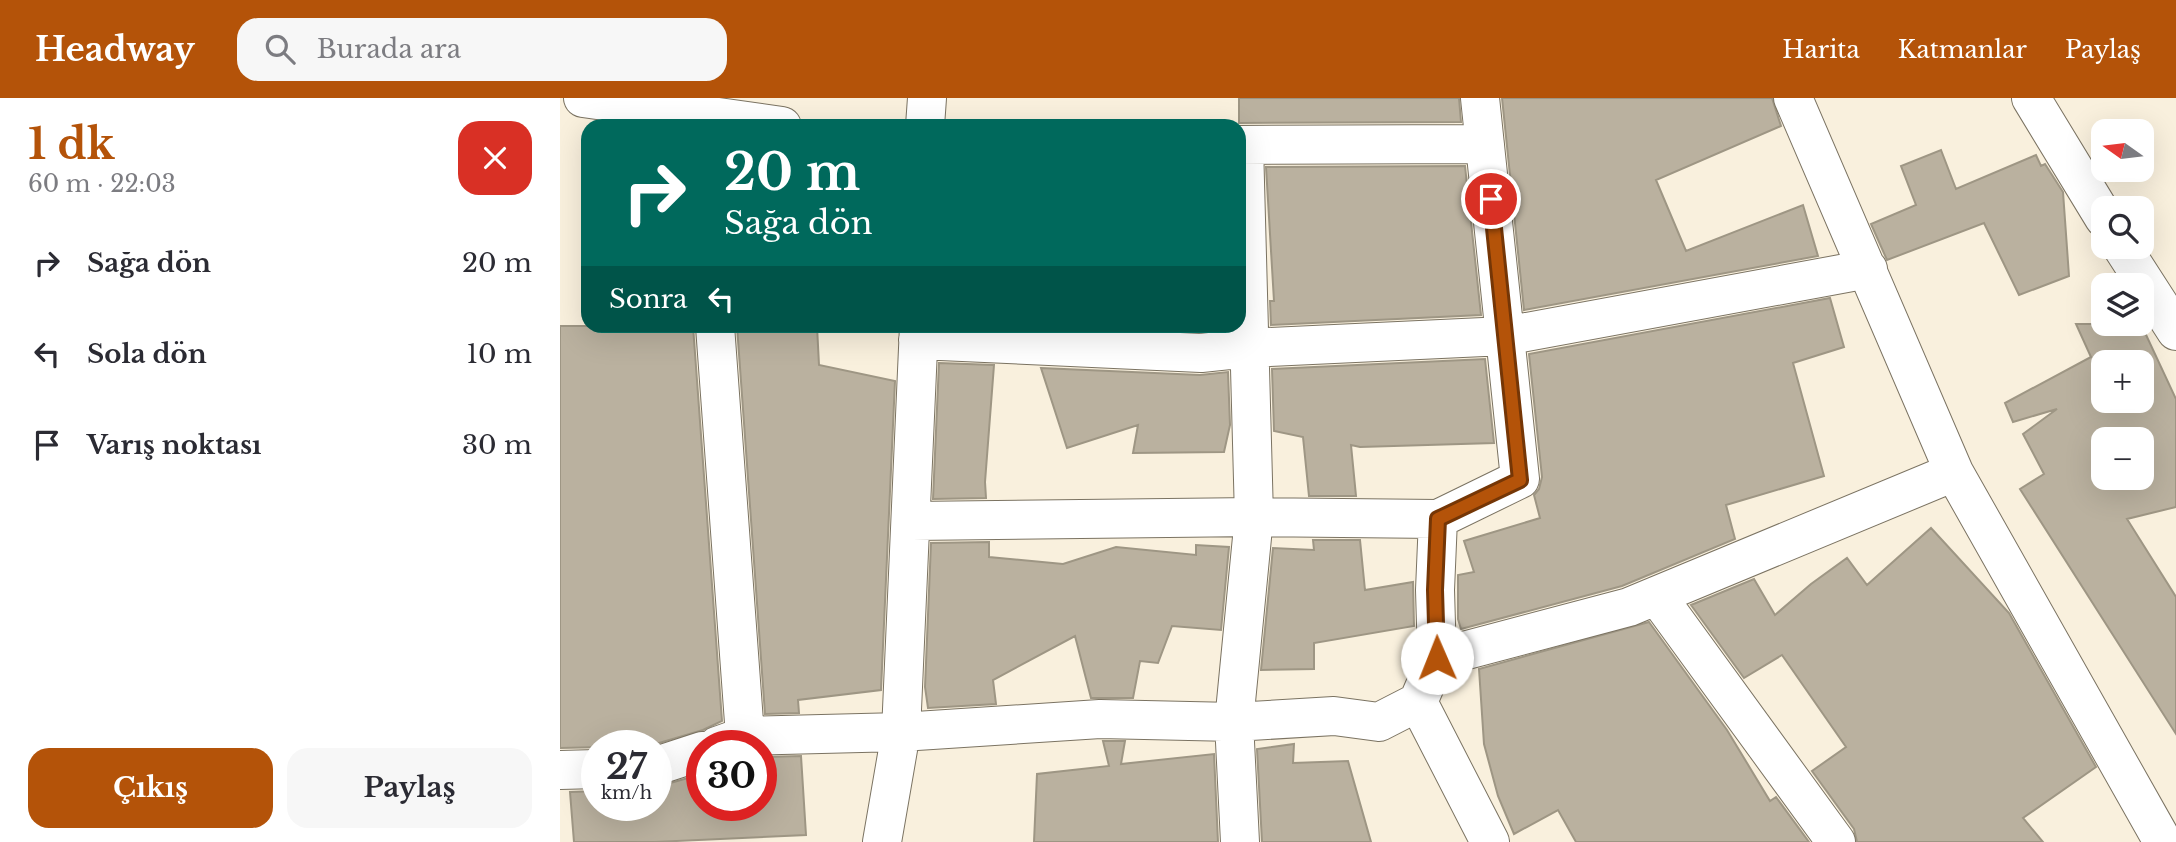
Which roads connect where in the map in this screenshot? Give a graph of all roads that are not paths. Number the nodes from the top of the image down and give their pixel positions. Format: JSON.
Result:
{"nodes":[{"id":1,"x":583,"y":98,"type":"edge"},
{"id":2,"x":927,"y":98,"type":"edge"},
{"id":3,"x":1480,"y":98,"type":"edge"},
{"id":4,"x":1793,"y":98,"type":"edge"},
{"id":5,"x":2031,"y":98,"type":"edge"},
{"id":6,"x":695,"y":119,"type":"edge"},
{"id":7,"x":926,"y":119,"type":"edge"},
{"id":8,"x":1485,"y":144,"type":"junction"},
{"id":9,"x":1246,"y":145,"type":"edge"},
{"id":10,"x":2091,"y":197,"type":"edge"},
{"id":11,"x":2130,"y":259,"type":"edge"},
{"id":12,"x":1868,"y":269,"type":"junction"},
{"id":13,"x":1246,"y":280,"type":"edge"},
{"id":14,"x":2176,"y":331,"type":"edge"},
{"id":15,"x":715,"y":333,"type":"edge"},
{"id":16,"x":919,"y":333,"type":"edge"},
{"id":17,"x":932,"y":333,"type":"edge"},
{"id":18,"x":1506,"y":336,"type":"junction"},
{"id":19,"x":1248,"y":348,"type":"junction"},
{"id":20,"x":1954,"y":472,"type":"junction"},
{"id":21,"x":1254,"y":517,"type":"junction"},
{"id":22,"x":1438,"y":519,"type":"junction"},
{"id":23,"x":912,"y":521,"type":"junction"},
{"id":24,"x":1657,"y":596,"type":"junction"},
{"id":25,"x":1437,"y":658,"type":"junction"},
{"id":26,"x":1418,"y":702,"type":"junction"},
{"id":27,"x":1234,"y":722,"type":"junction"},
{"id":28,"x":731,"y":730,"type":"edge"},
{"id":29,"x":901,"y":732,"type":"junction"},
{"id":30,"x":777,"y":739,"type":"edge"},
{"id":31,"x":560,"y":769,"type":"edge"},
{"id":32,"x":581,"y":769,"type":"edge"},
{"id":33,"x":882,"y":842,"type":"edge"},
{"id":34,"x":1240,"y":842,"type":"edge"},
{"id":35,"x":1490,"y":842,"type":"edge"},
{"id":36,"x":1836,"y":842,"type":"edge"},
{"id":37,"x":2163,"y":842,"type":"edge"}],
"edges":[{"from":1,"to":6,"type":"street"},
{"from":2,"to":7,"type":"street"},
{"from":3,"to":8,"type":"street"},
{"from":4,"to":12,"type":"street"},
{"from":5,"to":10,"type":"street"},
{"from":8,"to":9,"type":"street"},
{"from":8,"to":18,"type":"street"},
{"from":11,"to":14,"type":"street"},
{"from":12,"to":18,"type":"street"},
{"from":12,"to":20,"type":"street"},
{"from":13,"to":19,"type":"street"},
{"from":15,"to":28,"type":"street"},
{"from":16,"to":23,"type":"street"},
{"from":17,"to":19,"type":"street"},
{"from":18,"to":19,"type":"street"},
{"from":18,"to":22,"type":"street"},
{"from":19,"to":21,"type":"street"},
{"from":20,"to":24,"type":"street"},
{"from":20,"to":37,"type":"street"},
{"from":21,"to":22,"type":"street"},
{"from":21,"to":23,"type":"street"},
{"from":21,"to":27,"type":"street"},
{"from":22,"to":25,"type":"street"},
{"from":23,"to":29,"type":"street"},
{"from":24,"to":25,"type":"street"},
{"from":24,"to":36,"type":"street"},
{"from":25,"to":26,"type":"street"},
{"from":26,"to":27,"type":"street"},
{"from":26,"to":35,"type":"street"},
{"from":27,"to":29,"type":"street"},
{"from":27,"to":34,"type":"street"},
{"from":29,"to":30,"type":"street"},
{"from":29,"to":33,"type":"street"},
{"from":31,"to":32,"type":"street"}]}
